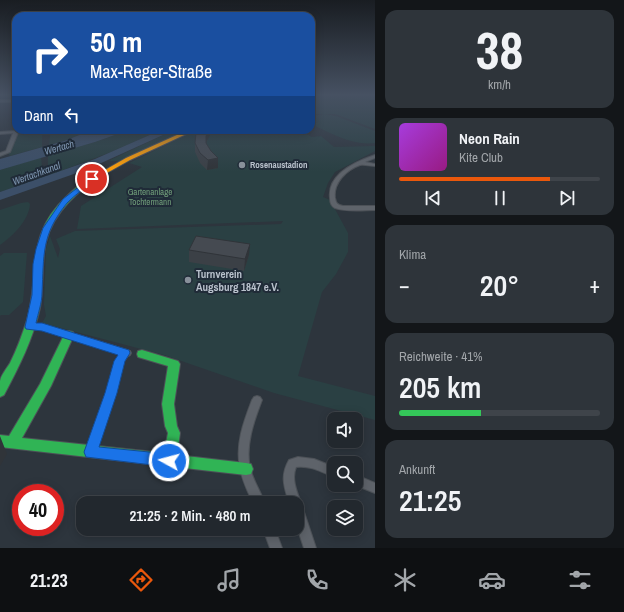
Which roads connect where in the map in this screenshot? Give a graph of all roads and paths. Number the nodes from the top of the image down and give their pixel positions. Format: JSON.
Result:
{"nodes":[{"id":1,"x":12,"y":132,"type":"edge"},
{"id":2,"x":0,"y":133,"type":"edge"},
{"id":3,"x":16,"y":134,"type":"edge"},
{"id":4,"x":184,"y":134,"type":"edge"},
{"id":5,"x":0,"y":155,"type":"edge"},
{"id":6,"x":375,"y":156,"type":"edge"},
{"id":7,"x":360,"y":163,"type":"junction"},
{"id":8,"x":375,"y":165,"type":"edge"},
{"id":9,"x":375,"y":208,"type":"edge"},
{"id":10,"x":30,"y":327,"type":"junction"},
{"id":11,"x":69,"y":335,"type":"junction"},
{"id":12,"x":142,"y":354,"type":"dead end"},
{"id":13,"x":0,"y":392,"type":"edge"},
{"id":14,"x":256,"y":400,"type":"dead end"},
{"id":15,"x":0,"y":442,"type":"edge"},
{"id":16,"x":12,"y":443,"type":"junction"},
{"id":17,"x":90,"y":452,"type":"junction"},
{"id":18,"x":169,"y":461,"type":"junction"},
{"id":19,"x":246,"y":469,"type":"junction"},
{"id":20,"x":327,"y":469,"type":"edge"},
{"id":21,"x":363,"y":483,"type":"edge"},
{"id":22,"x":375,"y":488,"type":"edge"},
{"id":23,"x":256,"y":496,"type":"edge"},
{"id":24,"x":293,"y":496,"type":"edge"},
{"id":25,"x":304,"y":530,"type":"edge"},
{"id":26,"x":272,"y":536,"type":"edge"},
{"id":27,"x":276,"y":548,"type":"edge"},
{"id":28,"x":310,"y":548,"type":"edge"}],
"edges":[{"from":1,"to":2,"type":"street"},
{"from":3,"to":5,"type":"street"},
{"from":4,"to":10,"type":"street"},
{"from":6,"to":7,"type":"street"},
{"from":7,"to":8,"type":"street"},
{"from":7,"to":9,"type":"street"},
{"from":10,"to":11,"type":"street"},
{"from":10,"to":13,"type":"street"},
{"from":11,"to":16,"type":"street"},
{"from":11,"to":17,"type":"street"},
{"from":12,"to":18,"type":"street"},
{"from":14,"to":19,"type":"street"},
{"from":15,"to":16,"type":"street"},
{"from":16,"to":17,"type":"street"},
{"from":17,"to":18,"type":"street"},
{"from":18,"to":19,"type":"street"},
{"from":19,"to":23,"type":"street"},
{"from":20,"to":24,"type":"street"},
{"from":21,"to":22,"type":"street"},
{"from":25,"to":28,"type":"street"},
{"from":26,"to":27,"type":"street"}]}
